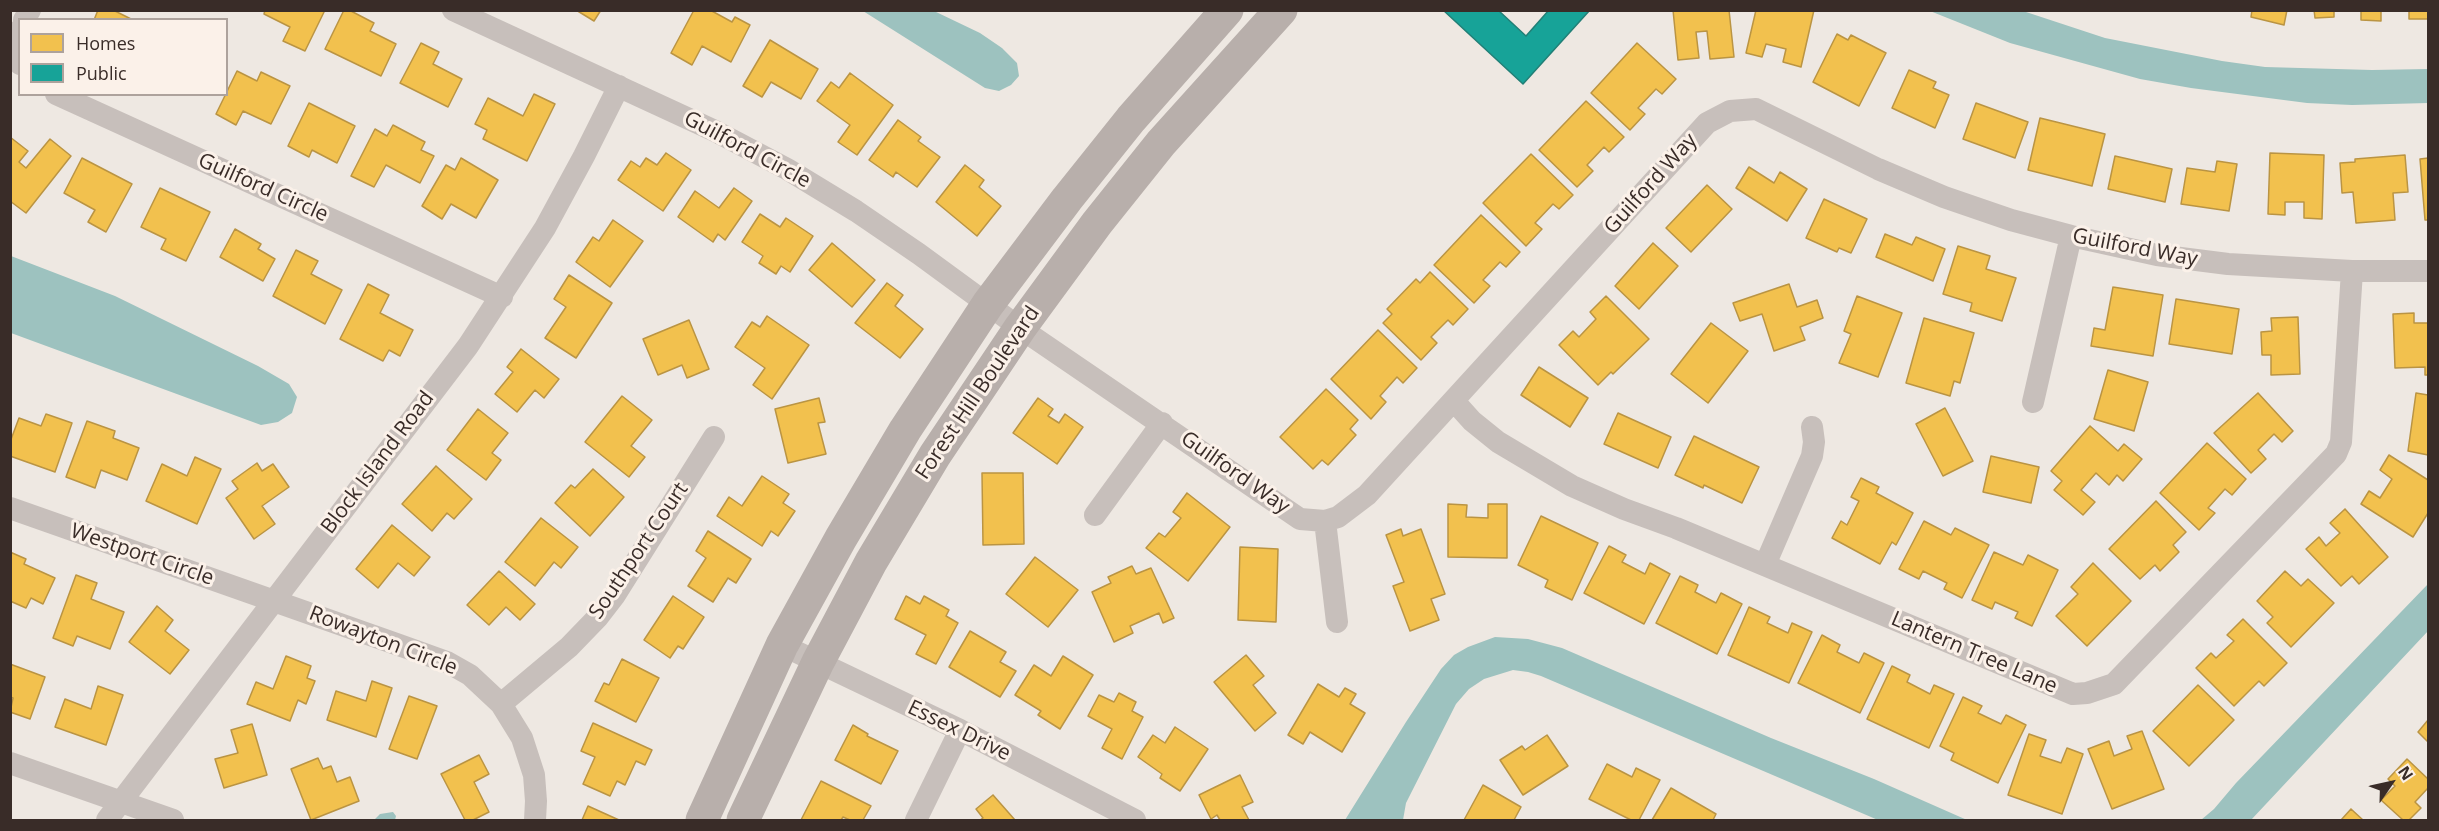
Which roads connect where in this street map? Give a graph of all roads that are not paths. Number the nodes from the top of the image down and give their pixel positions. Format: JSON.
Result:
{"nodes":[{"id":1,"x":453,"y":10,"type":"edge"},
{"id":2,"x":1227,"y":10,"type":"edge"},
{"id":3,"x":1281,"y":10,"type":"edge"},
{"id":4,"x":18,"y":40,"type":"edge"},
{"id":5,"x":18,"y":56,"type":"edge"},
{"id":6,"x":619,"y":86,"type":"junction"},
{"id":7,"x":60,"y":96,"type":"edge"},
{"id":8,"x":2071,"y":236,"type":"junction"},
{"id":9,"x":2352,"y":271,"type":"junction"},
{"id":10,"x":2428,"y":271,"type":"edge"},
{"id":11,"x":502,"y":297,"type":"junction"},
{"id":12,"x":988,"y":304,"type":"junction"},
{"id":13,"x":1020,"y":328,"type":"junction"},
{"id":14,"x":1454,"y":401,"type":"junction"},
{"id":15,"x":2033,"y":402,"type":"dead end"},
{"id":16,"x":1162,"y":423,"type":"junction"},
{"id":17,"x":1812,"y":427,"type":"dead end"},
{"id":18,"x":714,"y":437,"type":"dead end"},
{"id":19,"x":10,"y":508,"type":"edge"},
{"id":20,"x":1095,"y":515,"type":"dead end"},
{"id":21,"x":1325,"y":521,"type":"junction"},
{"id":22,"x":1765,"y":565,"type":"junction"},
{"id":23,"x":274,"y":601,"type":"junction"},
{"id":24,"x":1337,"y":622,"type":"dead end"},
{"id":25,"x":782,"y":645,"type":"junction"},
{"id":26,"x":818,"y":662,"type":"junction"},
{"id":27,"x":501,"y":704,"type":"junction"},
{"id":28,"x":960,"y":730,"type":"junction"},
{"id":29,"x":10,"y":763,"type":"edge"},
{"id":30,"x":120,"y":802,"type":"junction"},
{"id":31,"x":106,"y":820,"type":"edge"},
{"id":32,"x":173,"y":820,"type":"edge"},
{"id":33,"x":535,"y":820,"type":"edge"},
{"id":34,"x":702,"y":820,"type":"edge"},
{"id":35,"x":743,"y":820,"type":"edge"},
{"id":36,"x":916,"y":820,"type":"edge"},
{"id":37,"x":1135,"y":820,"type":"edge"}],
"edges":[{"from":1,"to":6,"type":"street","name":"Guilford Circle"},
{"from":2,"to":12,"type":"main road","name":"Forest Hill Boulevard"},
{"from":3,"to":13,"type":"main road","name":"Forest Hill Boulevard"},
{"from":4,"to":5,"type":"street"},
{"from":6,"to":11,"type":"street","name":"Block Island Road"},
{"from":6,"to":12,"type":"street","name":"Guilford Circle"},
{"from":7,"to":11,"type":"street","name":"Guilford Circle"},
{"from":8,"to":9,"type":"street","name":"Guilford Way"},
{"from":8,"to":14,"type":"street","name":"Guilford Way"},
{"from":8,"to":15,"type":"street"},
{"from":9,"to":10,"type":"street","name":"Guilford Way"},
{"from":9,"to":22,"type":"street","name":"Lantern Tree Lane"},
{"from":11,"to":23,"type":"street","name":"Block Island Road"},
{"from":12,"to":13,"type":"street","name":"Guilford Circle"},
{"from":12,"to":25,"type":"main road","name":"Forest Hill Boulevard"},
{"from":13,"to":16,"type":"street","name":"Guilford Way"},
{"from":13,"to":26,"type":"main road","name":"Forest Hill Boulevard"},
{"from":14,"to":21,"type":"street","name":"Guilford Way"},
{"from":14,"to":22,"type":"street","name":"Lantern Tree Lane"},
{"from":16,"to":20,"type":"street"},
{"from":16,"to":21,"type":"street","name":"Guilford Way"},
{"from":17,"to":22,"type":"street"},
{"from":18,"to":27,"type":"street","name":"Southport Court"},
{"from":19,"to":23,"type":"street","name":"Westport Circle"},
{"from":21,"to":24,"type":"street"},
{"from":23,"to":27,"type":"street","name":"Rowayton Circle"},
{"from":23,"to":30,"type":"street","name":"Block Island Road"},
{"from":25,"to":26,"type":"street","name":"Essex Drive"},
{"from":25,"to":34,"type":"main road","name":"Forest Hill Boulevard"},
{"from":26,"to":28,"type":"street","name":"Essex Drive"},
{"from":26,"to":35,"type":"main road","name":"Forest Hill Boulevard"},
{"from":27,"to":33,"type":"street","name":"Rowayton Circle"},
{"from":28,"to":36,"type":"street"},
{"from":28,"to":37,"type":"street","name":"Essex Drive"},
{"from":29,"to":30,"type":"street"},
{"from":30,"to":31,"type":"street","name":"Block Island Road"},
{"from":30,"to":32,"type":"street"}]}
